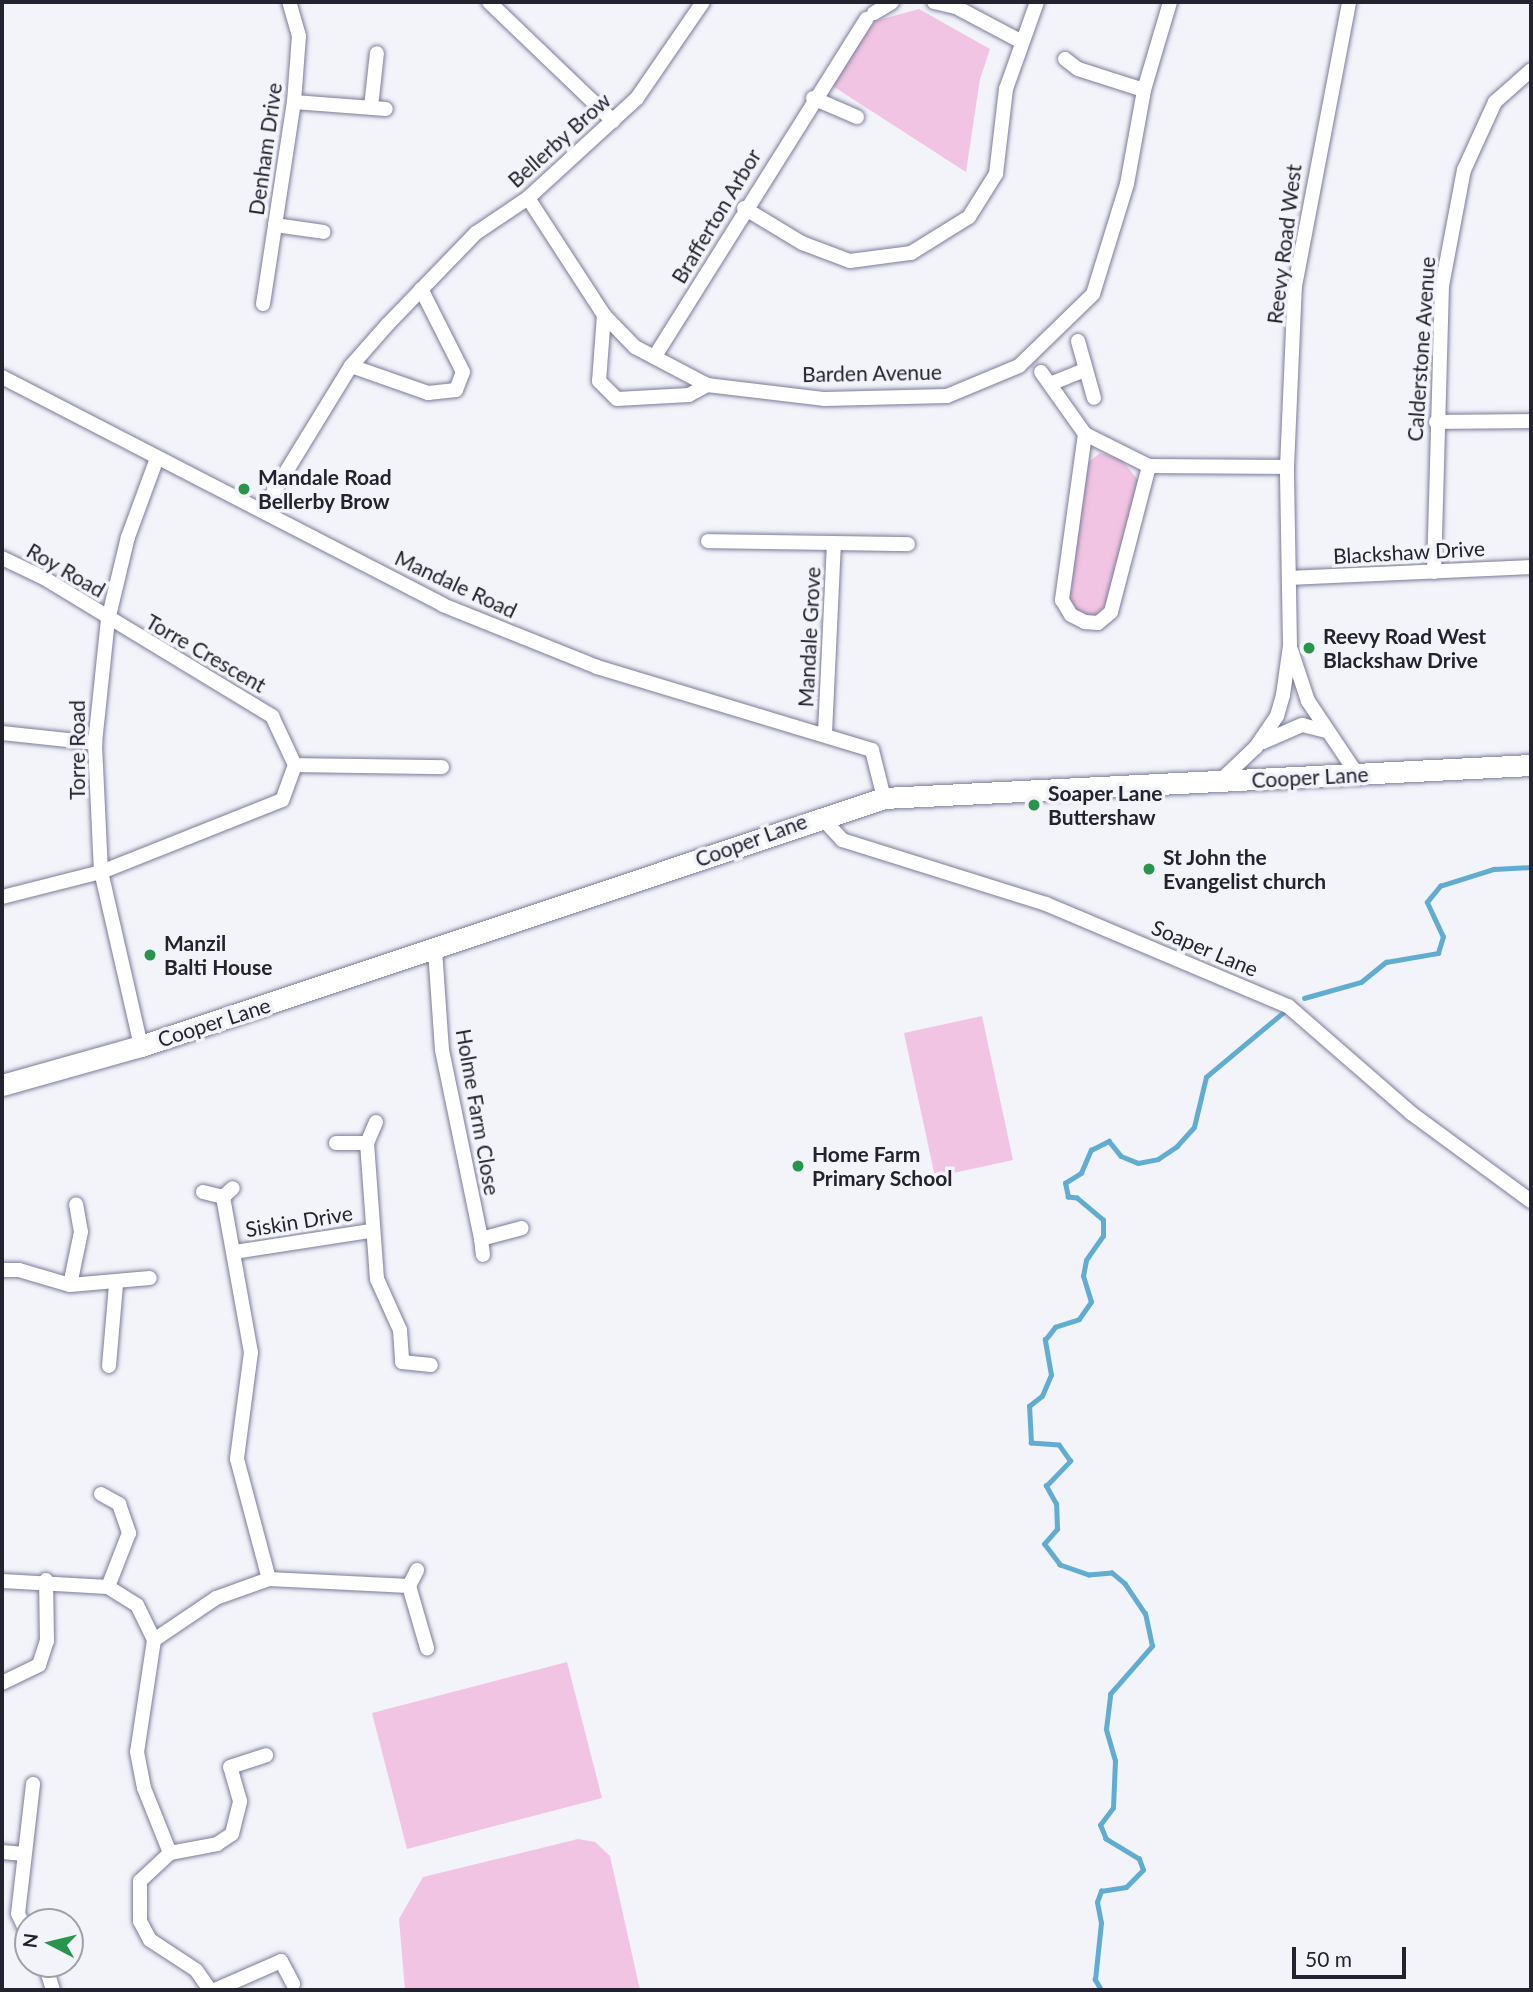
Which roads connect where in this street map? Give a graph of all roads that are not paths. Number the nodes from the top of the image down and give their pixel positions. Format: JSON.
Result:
{"nodes":[{"id":1,"x":289,"y":2,"type":"edge"},
{"id":2,"x":489,"y":2,"type":"edge"},
{"id":3,"x":702,"y":2,"type":"edge"},
{"id":4,"x":892,"y":2,"type":"edge"},
{"id":5,"x":934,"y":2,"type":"edge"},
{"id":6,"x":1037,"y":2,"type":"edge"},
{"id":7,"x":1170,"y":2,"type":"edge"},
{"id":8,"x":1349,"y":2,"type":"edge"},
{"id":9,"x":1020,"y":41,"type":"junction"},
{"id":10,"x":377,"y":53,"type":"dead end"},
{"id":11,"x":1065,"y":59,"type":"dead end"},
{"id":12,"x":1531,"y":70,"type":"edge"},
{"id":13,"x":1144,"y":90,"type":"junction"},
{"id":14,"x":813,"y":98,"type":"junction"},
{"id":15,"x":295,"y":102,"type":"junction"},
{"id":16,"x":857,"y":117,"type":"dead end"},
{"id":17,"x":613,"y":121,"type":"junction"},
{"id":18,"x":528,"y":198,"type":"junction"},
{"id":19,"x":744,"y":208,"type":"junction"},
{"id":20,"x":275,"y":225,"type":"junction"},
{"id":21,"x":324,"y":232,"type":"dead end"},
{"id":22,"x":421,"y":289,"type":"junction"},
{"id":23,"x":263,"y":304,"type":"dead end"},
{"id":24,"x":604,"y":315,"type":"junction"},
{"id":25,"x":1078,"y":341,"type":"dead end"},
{"id":26,"x":655,"y":356,"type":"junction"},
{"id":27,"x":351,"y":366,"type":"junction"},
{"id":28,"x":1085,"y":370,"type":"junction"},
{"id":29,"x":2,"y":377,"type":"edge"},
{"id":30,"x":707,"y":385,"type":"junction"},
{"id":31,"x":1094,"y":398,"type":"dead end"},
{"id":32,"x":1531,"y":421,"type":"edge"},
{"id":33,"x":1436,"y":422,"type":"junction"},
{"id":34,"x":1085,"y":434,"type":"junction"},
{"id":35,"x":157,"y":458,"type":"junction"},
{"id":36,"x":1149,"y":466,"type":"junction"},
{"id":37,"x":1287,"y":467,"type":"junction"},
{"id":38,"x":262,"y":511,"type":"junction"},
{"id":39,"x":708,"y":541,"type":"dead end"},
{"id":40,"x":834,"y":543,"type":"junction"},
{"id":41,"x":908,"y":544,"type":"dead end"},
{"id":42,"x":2,"y":558,"type":"edge"},
{"id":43,"x":1531,"y":567,"type":"edge"},
{"id":44,"x":1434,"y":572,"type":"junction"},
{"id":45,"x":1290,"y":578,"type":"junction"},
{"id":46,"x":108,"y":620,"type":"junction"},
{"id":47,"x":1290,"y":646,"type":"junction"},
{"id":48,"x":1326,"y":731,"type":"junction"},
{"id":49,"x":2,"y":733,"type":"edge"},
{"id":50,"x":825,"y":733,"type":"junction"},
{"id":51,"x":95,"y":743,"type":"junction"},
{"id":52,"x":1256,"y":747,"type":"junction"},
{"id":53,"x":295,"y":765,"type":"junction"},
{"id":54,"x":1531,"y":765,"type":"edge"},
{"id":55,"x":442,"y":767,"type":"dead end"},
{"id":56,"x":1357,"y":774,"type":"junction"},
{"id":57,"x":1219,"y":782,"type":"junction"},
{"id":58,"x":884,"y":798,"type":"junction"},
{"id":59,"x":820,"y":816,"type":"junction"},
{"id":60,"x":101,"y":872,"type":"junction"},
{"id":61,"x":2,"y":897,"type":"edge"},
{"id":62,"x":435,"y":950,"type":"junction"},
{"id":63,"x":141,"y":1046,"type":"junction"},
{"id":64,"x":2,"y":1085,"type":"edge"},
{"id":65,"x":376,"y":1122,"type":"dead end"},
{"id":66,"x":336,"y":1143,"type":"dead end"},
{"id":67,"x":367,"y":1143,"type":"junction"},
{"id":68,"x":203,"y":1192,"type":"dead end"},
{"id":69,"x":1531,"y":1200,"type":"edge"},
{"id":70,"x":76,"y":1204,"type":"dead end"},
{"id":71,"x":522,"y":1228,"type":"dead end"},
{"id":72,"x":370,"y":1231,"type":"junction"},
{"id":73,"x":481,"y":1239,"type":"junction"},
{"id":74,"x":234,"y":1252,"type":"junction"},
{"id":75,"x":483,"y":1255,"type":"dead end"},
{"id":76,"x":2,"y":1270,"type":"edge"},
{"id":77,"x":150,"y":1278,"type":"dead end"},
{"id":78,"x":116,"y":1284,"type":"junction"},
{"id":79,"x":70,"y":1285,"type":"junction"},
{"id":80,"x":430,"y":1365,"type":"dead end"},
{"id":81,"x":109,"y":1366,"type":"dead end"},
{"id":82,"x":101,"y":1494,"type":"dead end"},
{"id":83,"x":416,"y":1570,"type":"dead end"},
{"id":84,"x":269,"y":1579,"type":"junction"},
{"id":85,"x":46,"y":1580,"type":"junction"},
{"id":86,"x":2,"y":1581,"type":"edge"},
{"id":87,"x":409,"y":1586,"type":"junction"},
{"id":88,"x":107,"y":1587,"type":"junction"},
{"id":89,"x":155,"y":1640,"type":"junction"},
{"id":90,"x":427,"y":1648,"type":"dead end"},
{"id":91,"x":2,"y":1683,"type":"edge"},
{"id":92,"x":266,"y":1755,"type":"dead end"},
{"id":93,"x":33,"y":1784,"type":"dead end"},
{"id":94,"x":2,"y":1852,"type":"edge"},
{"id":95,"x":170,"y":1853,"type":"junction"},
{"id":96,"x":24,"y":1854,"type":"junction"},
{"id":97,"x":19,"y":1908,"type":"edge"},
{"id":98,"x":293,"y":1984,"type":"dead end"},
{"id":99,"x":212,"y":1990,"type":"edge"}],
"edges":[{"from":1,"to":15,"type":"street","name":"Denham Drive"},
{"from":2,"to":17,"type":"street"},
{"from":3,"to":17,"type":"street","name":"Bellerby Brow"},
{"from":4,"to":14,"type":"street","name":"Brafferton Arbor"},
{"from":5,"to":9,"type":"street"},
{"from":6,"to":9,"type":"street"},
{"from":7,"to":13,"type":"street","name":"Barden Avenue"},
{"from":8,"to":37,"type":"street","name":"Reevy Road West"},
{"from":9,"to":19,"type":"street"},
{"from":10,"to":15,"type":"street"},
{"from":11,"to":13,"type":"street"},
{"from":12,"to":33,"type":"street","name":"Calderstone Avenue"},
{"from":13,"to":30,"type":"street","name":"Barden Avenue"},
{"from":14,"to":16,"type":"street"},
{"from":14,"to":19,"type":"street","name":"Brafferton Arbor"},
{"from":15,"to":20,"type":"street","name":"Denham Drive"},
{"from":17,"to":18,"type":"street","name":"Bellerby Brow"},
{"from":18,"to":22,"type":"street","name":"Bellerby Brow"},
{"from":18,"to":24,"type":"street","name":"Barden Avenue"},
{"from":19,"to":26,"type":"street","name":"Brafferton Arbor"},
{"from":20,"to":21,"type":"street"},
{"from":20,"to":23,"type":"street","name":"Denham Drive"},
{"from":22,"to":27,"type":"street","name":"Bellerby Brow"},
{"from":22,"to":27,"type":"street"},
{"from":24,"to":26,"type":"street","name":"Barden Avenue"},
{"from":24,"to":30,"type":"street"},
{"from":25,"to":28,"type":"street"},
{"from":26,"to":30,"type":"street","name":"Barden Avenue"},
{"from":27,"to":38,"type":"street","name":"Bellerby Brow"},
{"from":28,"to":31,"type":"street"},
{"from":28,"to":34,"type":"street"},
{"from":29,"to":35,"type":"street","name":"Mandale Road"},
{"from":32,"to":33,"type":"street"},
{"from":33,"to":44,"type":"street","name":"Calderstone Avenue"},
{"from":34,"to":36,"type":"street"},
{"from":34,"to":36,"type":"street"},
{"from":35,"to":38,"type":"street","name":"Mandale Road"},
{"from":35,"to":46,"type":"street","name":"Torre Road"},
{"from":36,"to":37,"type":"street"},
{"from":37,"to":45,"type":"street","name":"Reevy Road West"},
{"from":38,"to":50,"type":"street","name":"Mandale Road"},
{"from":39,"to":40,"type":"street","name":"Mandale Grove"},
{"from":40,"to":41,"type":"street","name":"Mandale Grove"},
{"from":40,"to":50,"type":"street","name":"Mandale Grove"},
{"from":42,"to":46,"type":"street","name":"Roy Road"},
{"from":43,"to":44,"type":"street","name":"Blackshaw Drive"},
{"from":44,"to":45,"type":"street","name":"Blackshaw Drive"},
{"from":45,"to":47,"type":"street","name":"Reevy Road West"},
{"from":46,"to":51,"type":"street","name":"Torre Road"},
{"from":46,"to":53,"type":"street","name":"Torre Crescent"},
{"from":47,"to":48,"type":"street"},
{"from":47,"to":52,"type":"street"},
{"from":48,"to":52,"type":"street"},
{"from":48,"to":56,"type":"street"},
{"from":49,"to":51,"type":"street"},
{"from":50,"to":58,"type":"street","name":"Mandale Road"},
{"from":51,"to":60,"type":"street","name":"Torre Road"},
{"from":52,"to":57,"type":"street"},
{"from":53,"to":55,"type":"street"},
{"from":53,"to":60,"type":"street"},
{"from":54,"to":56,"type":"main road","name":"Cooper Lane"},
{"from":56,"to":57,"type":"main road","name":"Cooper Lane"},
{"from":57,"to":58,"type":"main road","name":"Cooper Lane"},
{"from":58,"to":59,"type":"main road","name":"Cooper Lane"},
{"from":59,"to":62,"type":"main road","name":"Cooper Lane"},
{"from":59,"to":69,"type":"street","name":"Soaper Lane"},
{"from":60,"to":61,"type":"street"},
{"from":60,"to":63,"type":"street","name":"Torre Road"},
{"from":62,"to":63,"type":"main road","name":"Cooper Lane"},
{"from":62,"to":73,"type":"street","name":"Holme Farm Close"},
{"from":63,"to":64,"type":"main road","name":"Cooper Lane"},
{"from":65,"to":67,"type":"street","name":"Siskin Drive"},
{"from":66,"to":67,"type":"street"},
{"from":67,"to":72,"type":"street","name":"Siskin Drive"},
{"from":68,"to":74,"type":"street","name":"Siskin Drive"},
{"from":70,"to":79,"type":"street"},
{"from":71,"to":73,"type":"street"},
{"from":72,"to":74,"type":"street","name":"Siskin Drive"},
{"from":72,"to":80,"type":"street","name":"Siskin Drive"},
{"from":73,"to":75,"type":"street","name":"Holme Farm Close"},
{"from":74,"to":84,"type":"street","name":"Siskin Drive"},
{"from":76,"to":79,"type":"street"},
{"from":77,"to":78,"type":"street"},
{"from":78,"to":79,"type":"street"},
{"from":78,"to":81,"type":"street"},
{"from":82,"to":88,"type":"street"},
{"from":83,"to":87,"type":"street"},
{"from":84,"to":87,"type":"street"},
{"from":84,"to":89,"type":"street"},
{"from":85,"to":86,"type":"street"},
{"from":85,"to":88,"type":"street"},
{"from":85,"to":91,"type":"street"},
{"from":87,"to":90,"type":"street"},
{"from":88,"to":89,"type":"street"},
{"from":89,"to":95,"type":"street"},
{"from":92,"to":95,"type":"street"},
{"from":93,"to":96,"type":"street"},
{"from":94,"to":96,"type":"street"},
{"from":95,"to":99,"type":"street"},
{"from":96,"to":97,"type":"street"},
{"from":98,"to":99,"type":"street"}]}
